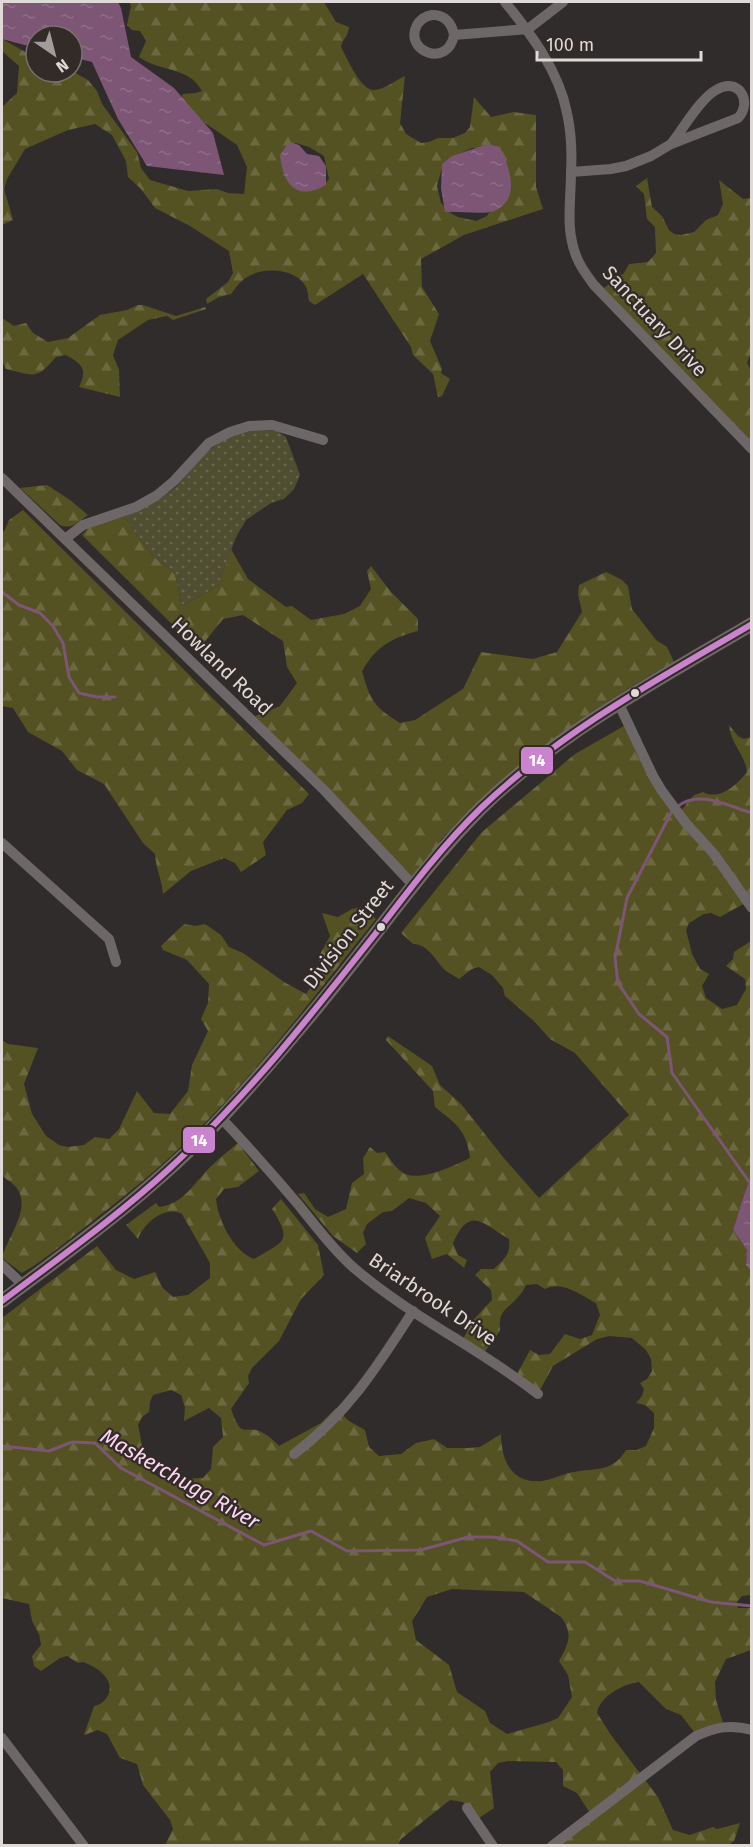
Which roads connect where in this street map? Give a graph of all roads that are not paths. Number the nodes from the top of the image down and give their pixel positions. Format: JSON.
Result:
{"nodes":[{"id":1,"x":505,"y":2,"type":"edge"},
{"id":2,"x":563,"y":2,"type":"edge"},
{"id":3,"x":528,"y":29,"type":"junction"},
{"id":4,"x":454,"y":35,"type":"dead end"},
{"id":5,"x":671,"y":144,"type":"junction"},
{"id":6,"x":572,"y":172,"type":"junction"},
{"id":7,"x":323,"y":440,"type":"dead end"},
{"id":8,"x":752,"y":449,"type":"edge"},
{"id":9,"x":2,"y":478,"type":"edge"},
{"id":10,"x":64,"y":539,"type":"junction"},
{"id":11,"x":752,"y":624,"type":"edge"},
{"id":12,"x":618,"y":702,"type":"junction"},
{"id":13,"x":2,"y":843,"type":"edge"},
{"id":14,"x":412,"y":885,"type":"junction"},
{"id":15,"x":752,"y":908,"type":"edge"},
{"id":16,"x":116,"y":962,"type":"dead end"},
{"id":17,"x":221,"y":1118,"type":"junction"},
{"id":18,"x":2,"y":1265,"type":"edge"},
{"id":19,"x":23,"y":1285,"type":"junction"},
{"id":20,"x":2,"y":1302,"type":"edge"},
{"id":21,"x":413,"y":1311,"type":"junction"},
{"id":22,"x":538,"y":1394,"type":"dead end"},
{"id":23,"x":294,"y":1454,"type":"dead end"},
{"id":24,"x":752,"y":1730,"type":"edge"},
{"id":25,"x":2,"y":1738,"type":"edge"},
{"id":26,"x":467,"y":1808,"type":"dead end"},
{"id":27,"x":84,"y":1845,"type":"edge"},
{"id":28,"x":493,"y":1845,"type":"edge"},
{"id":29,"x":552,"y":1845,"type":"edge"}],
"edges":[{"from":1,"to":3,"type":"street","name":"Sanctuary Drive"},
{"from":2,"to":3,"type":"street"},
{"from":3,"to":4,"type":"street"},
{"from":3,"to":6,"type":"street","name":"Sanctuary Drive"},
{"from":5,"to":5,"type":"street"},
{"from":5,"to":6,"type":"street"},
{"from":6,"to":8,"type":"street","name":"Sanctuary Drive"},
{"from":7,"to":10,"type":"street"},
{"from":9,"to":10,"type":"street","name":"Howland Road"},
{"from":10,"to":14,"type":"street","name":"Howland Road"},
{"from":11,"to":12,"type":"main road","name":"Division Street"},
{"from":12,"to":14,"type":"main road","name":"Division Street"},
{"from":12,"to":15,"type":"street"},
{"from":13,"to":16,"type":"street"},
{"from":14,"to":17,"type":"main road","name":"Division Street"},
{"from":17,"to":19,"type":"main road","name":"Division Street"},
{"from":17,"to":21,"type":"street","name":"Briarbrook Drive"},
{"from":18,"to":19,"type":"street"},
{"from":19,"to":20,"type":"main road","name":"Division Street"},
{"from":21,"to":22,"type":"street","name":"Briarbrook Drive"},
{"from":21,"to":23,"type":"street"},
{"from":24,"to":29,"type":"street"},
{"from":25,"to":27,"type":"street"},
{"from":26,"to":28,"type":"street"}]}
